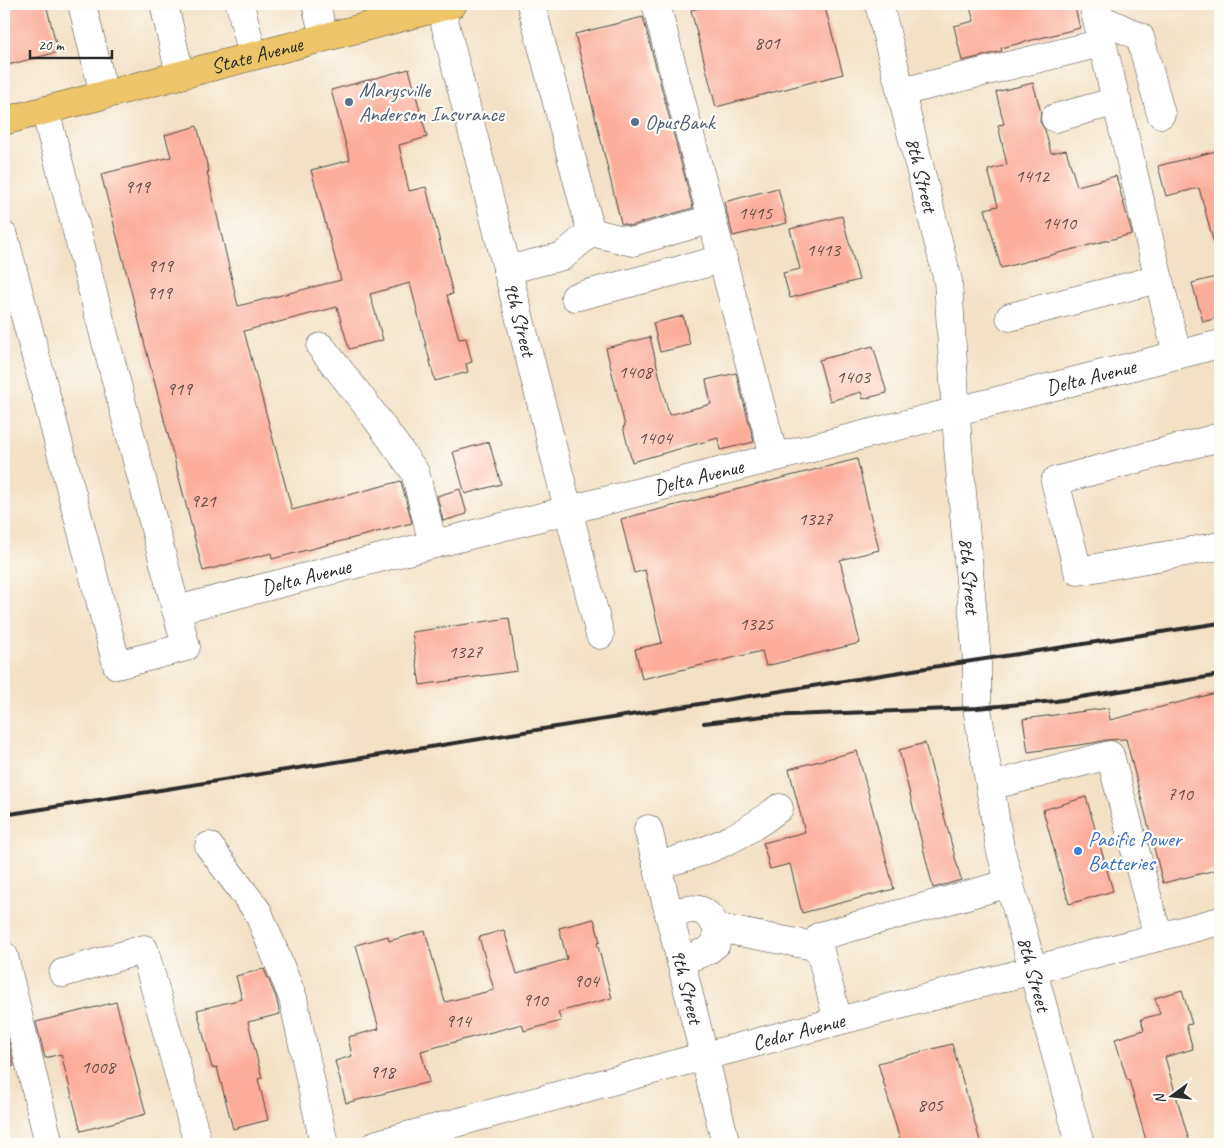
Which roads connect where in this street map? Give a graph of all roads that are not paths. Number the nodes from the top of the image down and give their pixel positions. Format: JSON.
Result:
{"nodes":[{"id":1,"x":82,"y":4,"type":"edge"},
{"id":2,"x":164,"y":4,"type":"edge"},
{"id":3,"x":240,"y":4,"type":"edge"},
{"id":4,"x":316,"y":4,"type":"edge"},
{"id":5,"x":530,"y":4,"type":"edge"},
{"id":6,"x":879,"y":4,"type":"edge"},
{"id":7,"x":444,"y":5,"type":"edge"},
{"id":8,"x":657,"y":5,"type":"edge"},
{"id":9,"x":1097,"y":21,"type":"edge"},
{"id":10,"x":324,"y":37,"type":"junction"},
{"id":11,"x":253,"y":56,"type":"junction"},
{"id":12,"x":180,"y":75,"type":"junction"},
{"id":13,"x":901,"y":92,"type":"junction"},
{"id":14,"x":104,"y":95,"type":"junction"},
{"id":15,"x":1117,"y":101,"type":"junction"},
{"id":16,"x":45,"y":110,"type":"junction"},
{"id":17,"x":1160,"y":114,"type":"dead end"},
{"id":18,"x":1055,"y":118,"type":"dead end"},
{"id":19,"x":4,"y":121,"type":"edge"},
{"id":20,"x":712,"y":219,"type":"junction"},
{"id":21,"x":591,"y":232,"type":"junction"},
{"id":22,"x":4,"y":236,"type":"edge"},
{"id":23,"x":722,"y":259,"type":"junction"},
{"id":24,"x":507,"y":270,"type":"junction"},
{"id":25,"x":1158,"y":279,"type":"junction"},
{"id":26,"x":575,"y":297,"type":"dead end"},
{"id":27,"x":1010,"y":317,"type":"dead end"},
{"id":28,"x":1220,"y":344,"type":"edge"},
{"id":29,"x":321,"y":348,"type":"dead end"},
{"id":30,"x":1177,"y":355,"type":"junction"},
{"id":31,"x":955,"y":410,"type":"junction"},
{"id":32,"x":1220,"y":437,"type":"edge"},
{"id":33,"x":774,"y":457,"type":"junction"},
{"id":34,"x":568,"y":510,"type":"junction"},
{"id":35,"x":432,"y":544,"type":"junction"},
{"id":36,"x":1220,"y":546,"type":"edge"},
{"id":37,"x":176,"y":610,"type":"junction"},
{"id":38,"x":600,"y":634,"type":"dead end"},
{"id":39,"x":990,"y":786,"type":"junction"},
{"id":40,"x":780,"y":808,"type":"dead end"},
{"id":41,"x":648,"y":829,"type":"dead end"},
{"id":42,"x":209,"y":846,"type":"dead end"},
{"id":43,"x":657,"y":865,"type":"junction"},
{"id":44,"x":1010,"y":883,"type":"junction"},
{"id":45,"x":669,"y":914,"type":"junction"},
{"id":46,"x":1220,"y":921,"type":"edge"},
{"id":47,"x":717,"y":928,"type":"junction"},
{"id":48,"x":1158,"y":937,"type":"junction"},
{"id":49,"x":819,"y":947,"type":"junction"},
{"id":50,"x":4,"y":956,"type":"edge"},
{"id":51,"x":681,"y":961,"type":"junction"},
{"id":52,"x":1034,"y":970,"type":"junction"},
{"id":53,"x":63,"y":973,"type":"dead end"},
{"id":54,"x":838,"y":1021,"type":"junction"},
{"id":55,"x":705,"y":1056,"type":"junction"},
{"id":56,"x":49,"y":1144,"type":"edge"},
{"id":57,"x":198,"y":1144,"type":"edge"},
{"id":58,"x":324,"y":1144,"type":"edge"},
{"id":59,"x":377,"y":1144,"type":"edge"},
{"id":60,"x":726,"y":1144,"type":"edge"},
{"id":61,"x":1080,"y":1144,"type":"edge"}],
"edges":[{"from":1,"to":14,"type":"street"},
{"from":2,"to":12,"type":"street"},
{"from":3,"to":11,"type":"street"},
{"from":4,"to":10,"type":"street"},
{"from":5,"to":21,"type":"street"},
{"from":6,"to":13,"type":"street","name":"8th Street"},
{"from":7,"to":10,"type":"main road","name":"State Avenue"},
{"from":7,"to":24,"type":"street","name":"9th Street"},
{"from":8,"to":20,"type":"street"},
{"from":9,"to":13,"type":"street"},
{"from":9,"to":15,"type":"street"},
{"from":9,"to":17,"type":"street"},
{"from":10,"to":11,"type":"main road","name":"State Avenue"},
{"from":11,"to":12,"type":"main road","name":"State Avenue"},
{"from":12,"to":14,"type":"main road","name":"State Avenue"},
{"from":13,"to":31,"type":"street","name":"8th Street"},
{"from":14,"to":16,"type":"main road","name":"State Avenue"},
{"from":15,"to":18,"type":"street"},
{"from":15,"to":25,"type":"street"},
{"from":16,"to":19,"type":"main road","name":"State Avenue"},
{"from":16,"to":37,"type":"street"},
{"from":20,"to":21,"type":"street"},
{"from":20,"to":23,"type":"street"},
{"from":21,"to":24,"type":"street"},
{"from":22,"to":37,"type":"street"},
{"from":23,"to":26,"type":"street"},
{"from":23,"to":33,"type":"street"},
{"from":24,"to":34,"type":"street","name":"9th Street"},
{"from":25,"to":27,"type":"street"},
{"from":25,"to":30,"type":"street"},
{"from":28,"to":30,"type":"street","name":"Delta Avenue"},
{"from":29,"to":35,"type":"street"},
{"from":30,"to":31,"type":"street","name":"Delta Avenue"},
{"from":31,"to":33,"type":"street","name":"Delta Avenue"},
{"from":31,"to":39,"type":"street","name":"8th Street"},
{"from":32,"to":36,"type":"street"},
{"from":33,"to":34,"type":"street","name":"Delta Avenue"},
{"from":34,"to":35,"type":"street","name":"Delta Avenue"},
{"from":34,"to":38,"type":"street","name":"9th Street"},
{"from":35,"to":37,"type":"street","name":"Delta Avenue"},
{"from":39,"to":44,"type":"street","name":"8th Street"},
{"from":39,"to":48,"type":"street"},
{"from":40,"to":43,"type":"street"},
{"from":41,"to":43,"type":"street","name":"9th Street"},
{"from":42,"to":58,"type":"street"},
{"from":43,"to":45,"type":"street","name":"9th Street"},
{"from":44,"to":49,"type":"street"},
{"from":44,"to":52,"type":"street","name":"8th Street"},
{"from":45,"to":47,"type":"street"},
{"from":45,"to":51,"type":"street","name":"9th Street"},
{"from":46,"to":48,"type":"street","name":"Cedar Avenue"},
{"from":47,"to":49,"type":"street"},
{"from":47,"to":51,"type":"street"},
{"from":48,"to":52,"type":"street","name":"Cedar Avenue"},
{"from":49,"to":54,"type":"street"},
{"from":50,"to":56,"type":"street"},
{"from":51,"to":55,"type":"street","name":"9th Street"},
{"from":52,"to":54,"type":"street","name":"Cedar Avenue"},
{"from":52,"to":61,"type":"street","name":"8th Street"},
{"from":53,"to":57,"type":"street"},
{"from":54,"to":55,"type":"street","name":"Cedar Avenue"},
{"from":55,"to":59,"type":"street","name":"Cedar Avenue"},
{"from":55,"to":60,"type":"street","name":"9th Street"}]}
